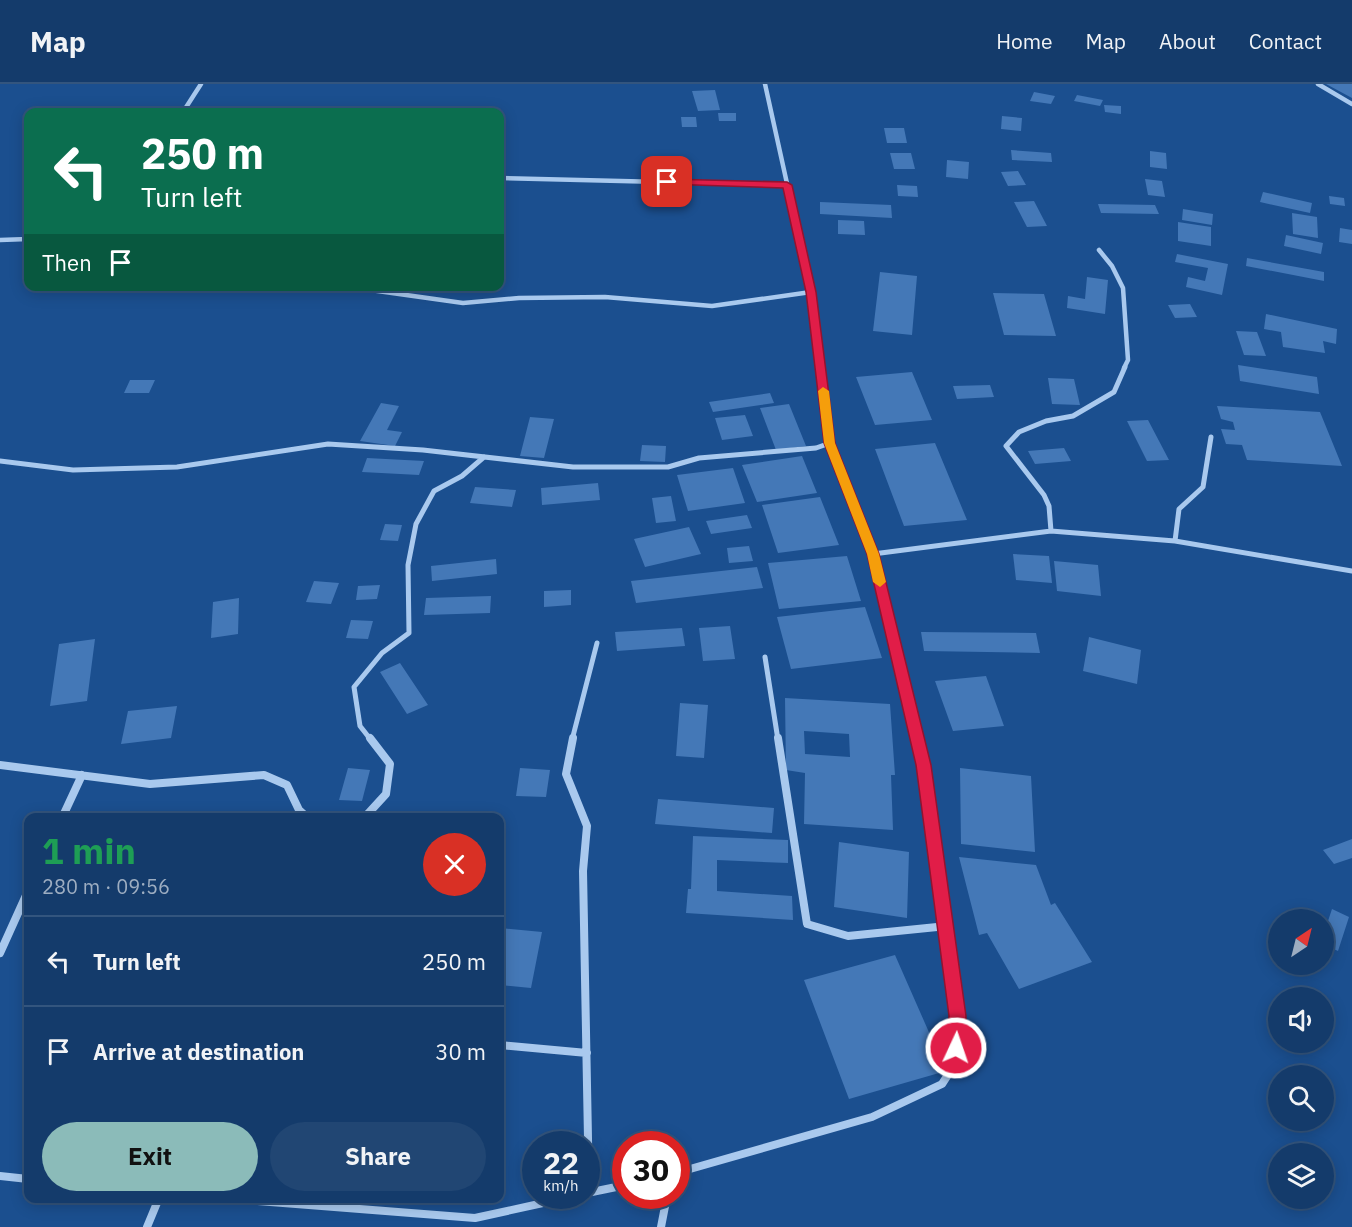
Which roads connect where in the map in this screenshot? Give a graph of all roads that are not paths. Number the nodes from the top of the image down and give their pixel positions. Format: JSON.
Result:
{"nodes":[{"id":1,"x":201,"y":84,"type":"edge"},
{"id":2,"x":765,"y":84,"type":"edge"},
{"id":3,"x":1318,"y":84,"type":"edge"},
{"id":4,"x":1352,"y":104,"type":"edge"},
{"id":5,"x":186,"y":108,"type":"edge"},
{"id":6,"x":504,"y":178,"type":"edge"},
{"id":7,"x":787,"y":185,"type":"junction"},
{"id":8,"x":24,"y":238,"type":"edge"},
{"id":9,"x":0,"y":240,"type":"edge"},
{"id":10,"x":1099,"y":250,"type":"dead end"},
{"id":11,"x":378,"y":291,"type":"edge"},
{"id":12,"x":811,"y":292,"type":"junction"},
{"id":13,"x":1211,"y":437,"type":"dead end"},
{"id":14,"x":830,"y":443,"type":"junction"},
{"id":15,"x":484,"y":457,"type":"junction"},
{"id":16,"x":0,"y":461,"type":"edge"},
{"id":17,"x":1051,"y":531,"type":"junction"},
{"id":18,"x":1175,"y":541,"type":"junction"},
{"id":19,"x":873,"y":554,"type":"junction"},
{"id":20,"x":1352,"y":571,"type":"edge"},
{"id":21,"x":597,"y":643,"type":"dead end"},
{"id":22,"x":765,"y":657,"type":"dead end"},
{"id":23,"x":0,"y":765,"type":"edge"},
{"id":24,"x":81,"y":775,"type":"junction"},
{"id":25,"x":64,"y":813,"type":"edge"},
{"id":26,"x":302,"y":813,"type":"edge"},
{"id":27,"x":369,"y":813,"type":"edge"},
{"id":28,"x":24,"y":900,"type":"edge"},
{"id":29,"x":946,"y":926,"type":"junction"},
{"id":30,"x":0,"y":953,"type":"edge"},
{"id":31,"x":504,"y":1045,"type":"edge"},
{"id":32,"x":587,"y":1053,"type":"junction"},
{"id":33,"x":588,"y":1131,"type":"edge"},
{"id":34,"x":690,"y":1169,"type":"edge"},
{"id":35,"x":0,"y":1176,"type":"edge"},
{"id":36,"x":24,"y":1179,"type":"edge"},
{"id":37,"x":157,"y":1203,"type":"edge"},
{"id":38,"x":283,"y":1203,"type":"edge"},
{"id":39,"x":522,"y":1208,"type":"edge"},
{"id":40,"x":665,"y":1209,"type":"edge"},
{"id":41,"x":147,"y":1227,"type":"edge"},
{"id":42,"x":662,"y":1227,"type":"edge"}],
"edges":[{"from":1,"to":5,"type":"street"},
{"from":2,"to":7,"type":"street"},
{"from":3,"to":4,"type":"street"},
{"from":6,"to":7,"type":"street"},
{"from":7,"to":12,"type":"street"},
{"from":8,"to":9,"type":"street"},
{"from":10,"to":17,"type":"street"},
{"from":11,"to":12,"type":"street"},
{"from":12,"to":14,"type":"street"},
{"from":13,"to":18,"type":"street"},
{"from":14,"to":15,"type":"street"},
{"from":14,"to":19,"type":"street"},
{"from":15,"to":16,"type":"street"},
{"from":15,"to":27,"type":"street"},
{"from":17,"to":18,"type":"street"},
{"from":17,"to":19,"type":"street"},
{"from":18,"to":20,"type":"street"},
{"from":19,"to":29,"type":"street"},
{"from":21,"to":32,"type":"street"},
{"from":22,"to":29,"type":"street"},
{"from":23,"to":24,"type":"street"},
{"from":24,"to":25,"type":"street"},
{"from":24,"to":26,"type":"street"},
{"from":28,"to":30,"type":"street"},
{"from":29,"to":34,"type":"street"},
{"from":31,"to":32,"type":"street"},
{"from":32,"to":33,"type":"street"},
{"from":35,"to":36,"type":"street"},
{"from":37,"to":41,"type":"street"},
{"from":38,"to":39,"type":"street"},
{"from":40,"to":42,"type":"street"}]}
